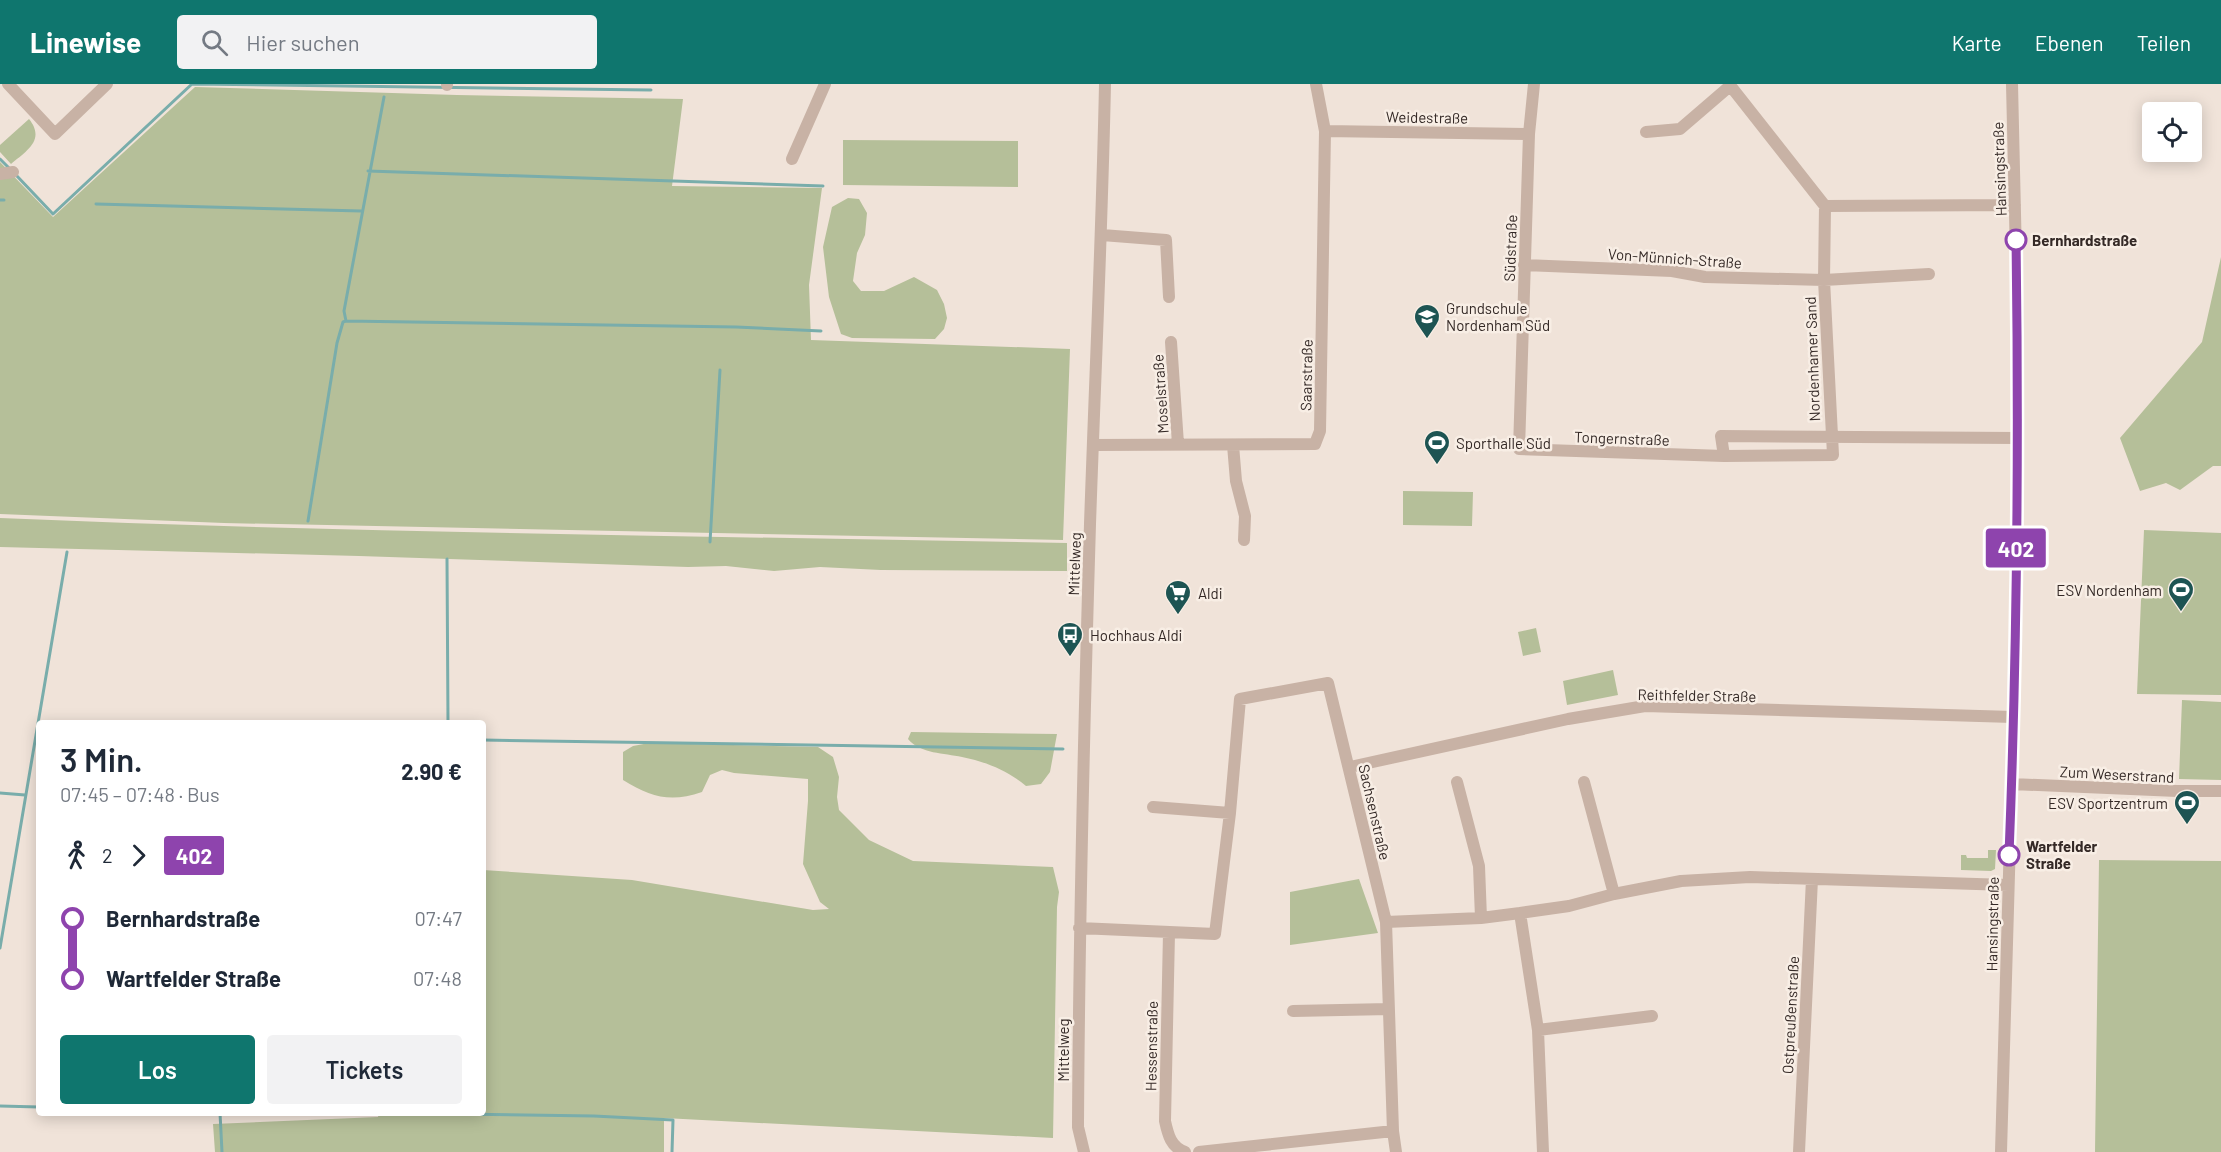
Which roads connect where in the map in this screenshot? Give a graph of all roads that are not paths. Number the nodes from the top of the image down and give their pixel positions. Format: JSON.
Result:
{"nodes":[{"id":1,"x":8,"y":84,"type":"edge"},
{"id":2,"x":106,"y":84,"type":"edge"},
{"id":3,"x":825,"y":84,"type":"edge"},
{"id":4,"x":1105,"y":84,"type":"edge"},
{"id":5,"x":1316,"y":84,"type":"edge"},
{"id":6,"x":1534,"y":84,"type":"edge"},
{"id":7,"x":2012,"y":84,"type":"edge"},
{"id":8,"x":1730,"y":85,"type":"edge"},
{"id":9,"x":1325,"y":131,"type":"junction"},
{"id":10,"x":1646,"y":132,"type":"dead end"},
{"id":11,"x":1529,"y":134,"type":"junction"},
{"id":12,"x":792,"y":159,"type":"dead end"},
{"id":13,"x":2015,"y":205,"type":"junction"},
{"id":14,"x":1825,"y":206,"type":"junction"},
{"id":15,"x":1102,"y":235,"type":"junction"},
{"id":16,"x":1524,"y":265,"type":"junction"},
{"id":17,"x":1929,"y":274,"type":"dead end"},
{"id":18,"x":1824,"y":280,"type":"junction"},
{"id":19,"x":1169,"y":297,"type":"dead end"},
{"id":20,"x":1171,"y":342,"type":"dead end"},
{"id":21,"x":1831,"y":436,"type":"junction"},
{"id":22,"x":2016,"y":438,"type":"junction"},
{"id":23,"x":1178,"y":444,"type":"junction"},
{"id":24,"x":1233,"y":445,"type":"junction"},
{"id":25,"x":1093,"y":446,"type":"junction"},
{"id":26,"x":1519,"y":449,"type":"joint"},
{"id":27,"x":1724,"y":456,"type":"junction"},
{"id":28,"x":1244,"y":540,"type":"dead end"},
{"id":29,"x":2013,"y":717,"type":"junction"},
{"id":30,"x":1350,"y":767,"type":"junction"},
{"id":31,"x":1458,"y":782,"type":"dead end"},
{"id":32,"x":1584,"y":782,"type":"dead end"},
{"id":33,"x":2012,"y":784,"type":"junction"},
{"id":34,"x":2221,"y":791,"type":"edge"},
{"id":35,"x":1153,"y":807,"type":"dead end"},
{"id":36,"x":1230,"y":813,"type":"junction"},
{"id":37,"x":1812,"y":879,"type":"junction"},
{"id":38,"x":2008,"y":885,"type":"junction"},
{"id":39,"x":1614,"y":894,"type":"junction"},
{"id":40,"x":1520,"y":913,"type":"junction"},
{"id":41,"x":1481,"y":918,"type":"junction"},
{"id":42,"x":1386,"y":922,"type":"junction"},
{"id":43,"x":1078,"y":928,"type":"junction"},
{"id":44,"x":1169,"y":933,"type":"junction"},
{"id":45,"x":1389,"y":1009,"type":"junction"},
{"id":46,"x":1293,"y":1011,"type":"dead end"},
{"id":47,"x":1652,"y":1016,"type":"dead end"},
{"id":48,"x":1538,"y":1030,"type":"junction"},
{"id":49,"x":1393,"y":1131,"type":"junction"},
{"id":50,"x":1084,"y":1152,"type":"edge"},
{"id":51,"x":1185,"y":1152,"type":"edge"},
{"id":52,"x":1199,"y":1152,"type":"edge"},
{"id":53,"x":1396,"y":1152,"type":"edge"},
{"id":54,"x":1543,"y":1152,"type":"edge"},
{"id":55,"x":1799,"y":1152,"type":"edge"},
{"id":56,"x":2001,"y":1152,"type":"edge"}],
"edges":[{"from":1,"to":2,"type":"street"},
{"from":3,"to":12,"type":"street"},
{"from":4,"to":15,"type":"street","name":"Mittelweg"},
{"from":5,"to":9,"type":"street","name":"Saarstraße"},
{"from":6,"to":11,"type":"street","name":"Südstraße"},
{"from":7,"to":13,"type":"street","name":"Hansingstraße"},
{"from":8,"to":10,"type":"street"},
{"from":8,"to":14,"type":"street"},
{"from":9,"to":11,"type":"street","name":"Weidestraße"},
{"from":9,"to":24,"type":"street","name":"Saarstraße"},
{"from":11,"to":16,"type":"street","name":"Südstraße"},
{"from":13,"to":14,"type":"street"},
{"from":13,"to":22,"type":"street","name":"Hansingstraße"},
{"from":14,"to":18,"type":"street","name":"Nordenhamer Sand"},
{"from":15,"to":19,"type":"street"},
{"from":15,"to":25,"type":"street","name":"Mittelweg"},
{"from":16,"to":18,"type":"street","name":"Von-Münnich-Straße"},
{"from":16,"to":26,"type":"street","name":"Südstraße"},
{"from":17,"to":18,"type":"street","name":"Nordenhamer Sand"},
{"from":18,"to":21,"type":"street","name":"Nordenhamer Sand"},
{"from":20,"to":23,"type":"street","name":"Moselstraße"},
{"from":21,"to":22,"type":"street"},
{"from":21,"to":27,"type":"street","name":"Tongernstraße"},
{"from":21,"to":27,"type":"street"},
{"from":22,"to":29,"type":"street","name":"Hansingstraße"},
{"from":23,"to":24,"type":"street","name":"Saarstraße"},
{"from":23,"to":25,"type":"street","name":"Saarstraße"},
{"from":24,"to":28,"type":"street"},
{"from":25,"to":43,"type":"street","name":"Mittelweg"},
{"from":26,"to":27,"type":"street","name":"Tongernstraße"},
{"from":29,"to":30,"type":"street","name":"Reithfelder Straße"},
{"from":29,"to":33,"type":"street","name":"Hansingstraße"},
{"from":30,"to":36,"type":"street","name":"Sachsenstraße"},
{"from":30,"to":42,"type":"street","name":"Sachsenstraße"},
{"from":31,"to":41,"type":"street"},
{"from":32,"to":39,"type":"street"},
{"from":33,"to":34,"type":"street","name":"Zum Weserstrand"},
{"from":33,"to":38,"type":"street","name":"Hansingstraße"},
{"from":35,"to":36,"type":"street"},
{"from":36,"to":44,"type":"street","name":"Sachsenstraße"},
{"from":37,"to":38,"type":"street"},
{"from":37,"to":39,"type":"street"},
{"from":37,"to":55,"type":"street","name":"Ostpreußenstraße"},
{"from":38,"to":56,"type":"street","name":"Hansingstraße"},
{"from":39,"to":40,"type":"street"},
{"from":40,"to":41,"type":"street"},
{"from":40,"to":48,"type":"street"},
{"from":41,"to":42,"type":"street"},
{"from":42,"to":45,"type":"street","name":"Sachsenstraße"},
{"from":43,"to":44,"type":"street","name":"Sachsenstraße"},
{"from":43,"to":50,"type":"street","name":"Mittelweg"},
{"from":44,"to":51,"type":"street","name":"Hessenstraße"},
{"from":45,"to":46,"type":"street"},
{"from":45,"to":49,"type":"street","name":"Sachsenstraße"},
{"from":47,"to":48,"type":"street"},
{"from":48,"to":54,"type":"street"},
{"from":49,"to":52,"type":"street"},
{"from":49,"to":53,"type":"street","name":"Sachsenstraße"}]}
